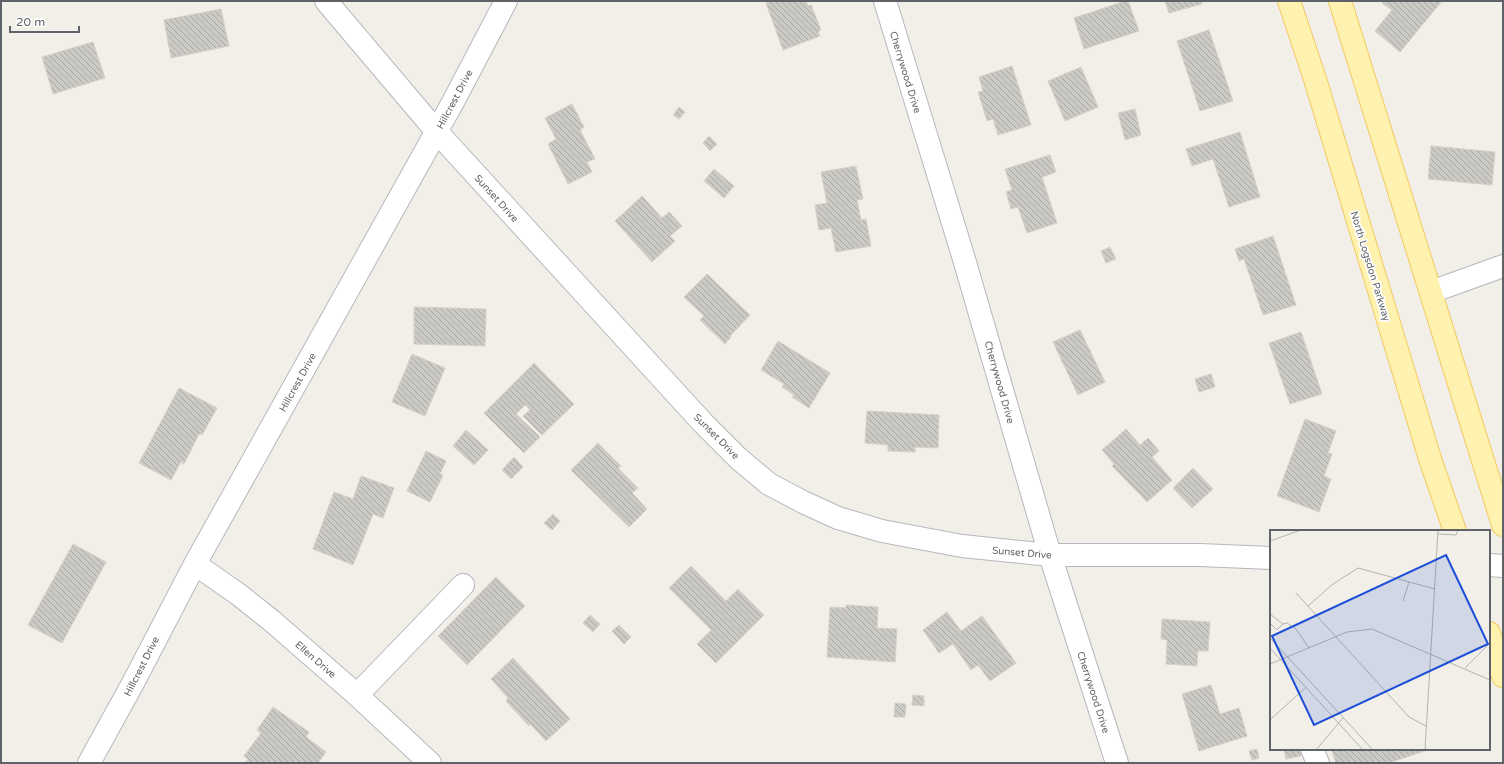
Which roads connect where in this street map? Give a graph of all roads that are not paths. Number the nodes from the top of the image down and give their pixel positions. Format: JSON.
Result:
{"nodes":[{"id":1,"x":326,"y":1,"type":"edge"},
{"id":2,"x":506,"y":1,"type":"edge"},
{"id":3,"x":885,"y":1,"type":"edge"},
{"id":4,"x":1289,"y":1,"type":"edge"},
{"id":5,"x":1340,"y":1,"type":"edge"},
{"id":6,"x":437,"y":132,"type":"junction"},
{"id":7,"x":1503,"y":266,"type":"edge"},
{"id":8,"x":1431,"y":292,"type":"junction"},
{"id":9,"x":1503,"y":525,"type":"edge"},
{"id":10,"x":1454,"y":530,"type":"edge"},
{"id":11,"x":1050,"y":555,"type":"junction"},
{"id":12,"x":1270,"y":558,"type":"edge"},
{"id":13,"x":195,"y":564,"type":"junction"},
{"id":14,"x":1490,"y":565,"type":"edge"},
{"id":15,"x":1503,"y":566,"type":"edge"},
{"id":16,"x":463,"y":585,"type":"dead end"},
{"id":17,"x":1490,"y":637,"type":"edge"},
{"id":18,"x":1503,"y":676,"type":"edge"},
{"id":19,"x":358,"y":695,"type":"junction"},
{"id":20,"x":1312,"y":750,"type":"edge"},
{"id":21,"x":89,"y":763,"type":"edge"},
{"id":22,"x":430,"y":763,"type":"edge"},
{"id":23,"x":1117,"y":763,"type":"edge"},
{"id":24,"x":1318,"y":763,"type":"edge"}],
"edges":[{"from":1,"to":6,"type":"street","name":"Sunset Drive"},
{"from":2,"to":6,"type":"street","name":"Hillcrest Drive"},
{"from":3,"to":11,"type":"street","name":"Cherrywood Drive"},
{"from":4,"to":10,"type":"main road","name":"North Logsdon Parkway"},
{"from":5,"to":8,"type":"main road"},
{"from":6,"to":11,"type":"street","name":"Sunset Drive"},
{"from":6,"to":13,"type":"street","name":"Hillcrest Drive"},
{"from":7,"to":8,"type":"street"},
{"from":8,"to":9,"type":"main road"},
{"from":11,"to":12,"type":"street","name":"Sunset Drive"},
{"from":11,"to":23,"type":"street","name":"Cherrywood Drive"},
{"from":13,"to":19,"type":"street","name":"Ellen Drive"},
{"from":13,"to":21,"type":"street","name":"Hillcrest Drive"},
{"from":14,"to":15,"type":"street"},
{"from":16,"to":19,"type":"street"},
{"from":17,"to":18,"type":"main road"},
{"from":19,"to":22,"type":"street","name":"Ellen Drive"},
{"from":20,"to":24,"type":"street"}]}
